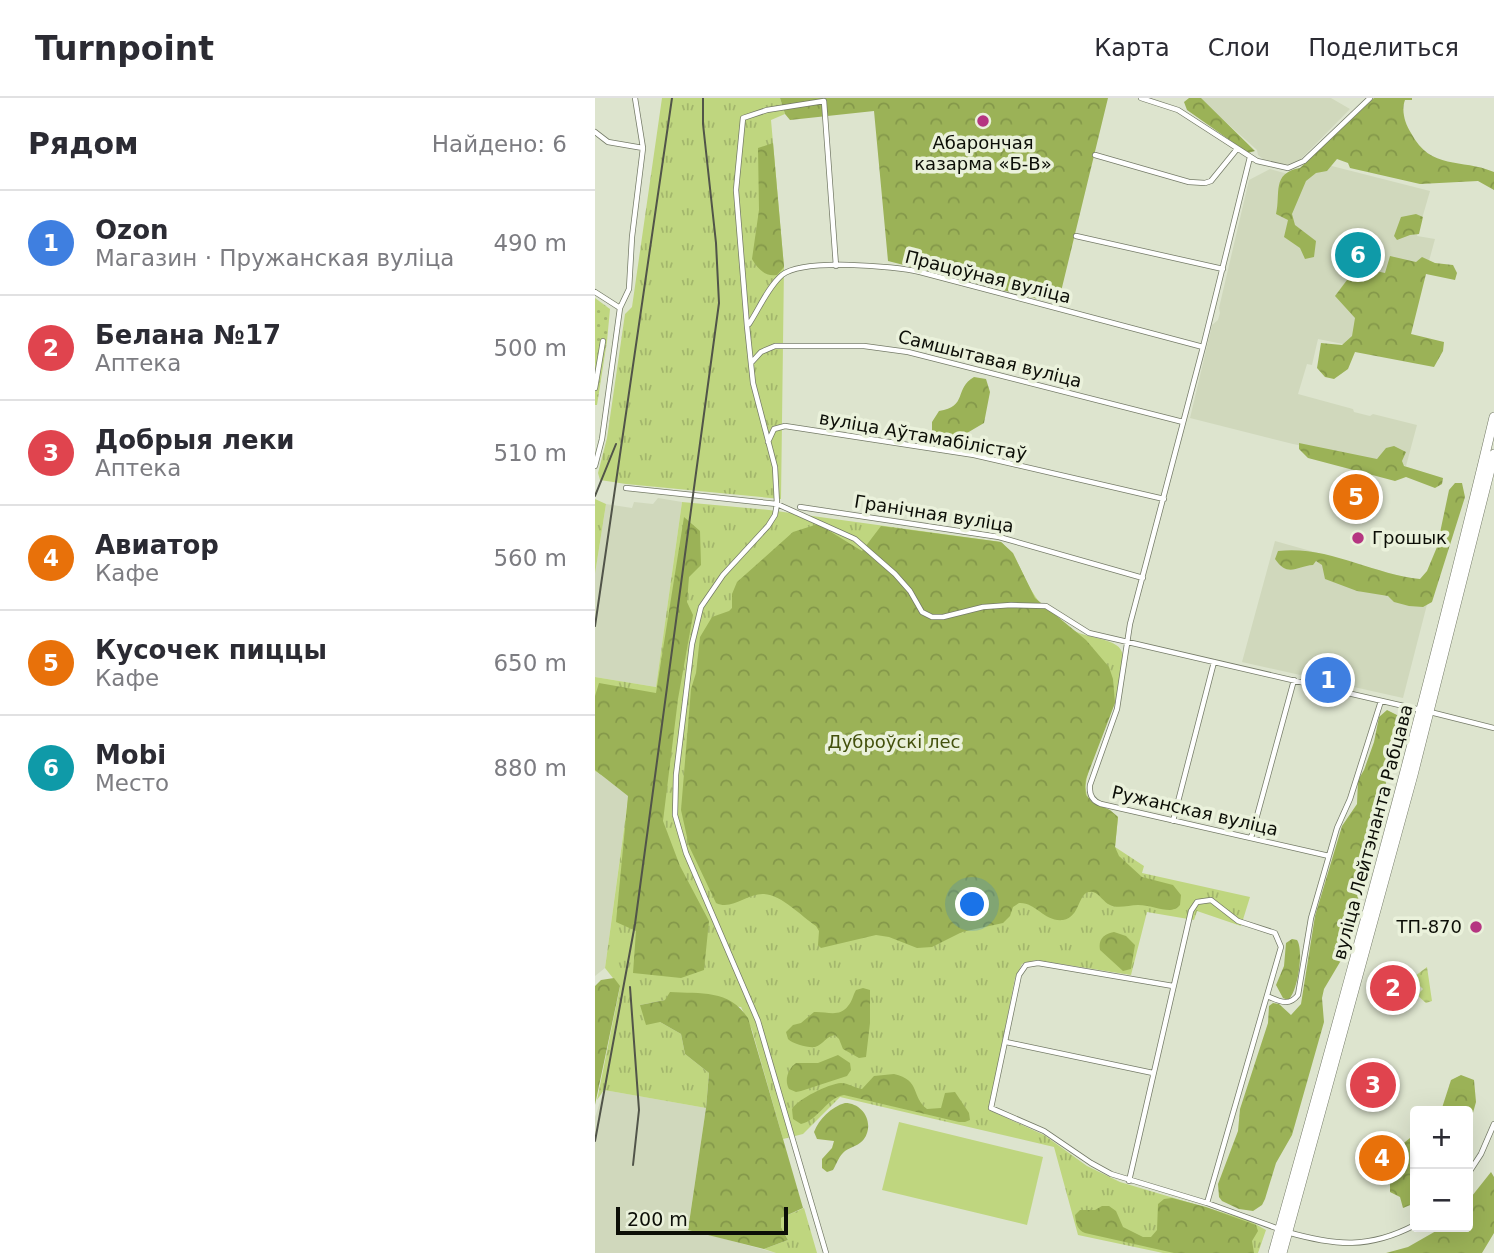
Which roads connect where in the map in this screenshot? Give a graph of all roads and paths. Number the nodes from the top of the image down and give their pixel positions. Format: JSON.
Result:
{"nodes":[{"id":1,"x":635,"y":98,"type":"edge"},
{"id":2,"x":1141,"y":98,"type":"edge"},
{"id":3,"x":1370,"y":98,"type":"edge"},
{"id":4,"x":595,"y":132,"type":"edge"},
{"id":5,"x":643,"y":148,"type":"junction"},
{"id":6,"x":1237,"y":149,"type":"junction"},
{"id":7,"x":1095,"y":155,"type":"dead end"},
{"id":8,"x":1250,"y":157,"type":"junction"},
{"id":9,"x":1076,"y":236,"type":"dead end"},
{"id":10,"x":836,"y":266,"type":"junction"},
{"id":11,"x":1223,"y":269,"type":"junction"},
{"id":12,"x":595,"y":292,"type":"edge"},
{"id":13,"x":620,"y":308,"type":"junction"},
{"id":14,"x":747,"y":326,"type":"junction"},
{"id":15,"x":603,"y":341,"type":"dead end"},
{"id":16,"x":1203,"y":347,"type":"junction"},
{"id":17,"x":751,"y":363,"type":"junction"},
{"id":18,"x":595,"y":388,"type":"edge"},
{"id":19,"x":1494,"y":417,"type":"edge"},
{"id":20,"x":1183,"y":422,"type":"junction"},
{"id":21,"x":768,"y":443,"type":"junction"},
{"id":22,"x":1494,"y":454,"type":"edge"},
{"id":23,"x":595,"y":466,"type":"edge"},
{"id":24,"x":626,"y":488,"type":"dead end"},
{"id":25,"x":1479,"y":498,"type":"junction"},
{"id":26,"x":1164,"y":499,"type":"junction"},
{"id":27,"x":777,"y":504,"type":"junction"},
{"id":28,"x":800,"y":507,"type":"dead end"},
{"id":29,"x":1143,"y":578,"type":"junction"},
{"id":30,"x":1127,"y":642,"type":"junction"},
{"id":31,"x":1214,"y":662,"type":"junction"},
{"id":32,"x":1294,"y":680,"type":"junction"},
{"id":33,"x":1381,"y":701,"type":"junction"},
{"id":34,"x":1425,"y":711,"type":"junction"},
{"id":35,"x":1494,"y":728,"type":"edge"},
{"id":36,"x":1173,"y":821,"type":"junction"},
{"id":37,"x":1251,"y":838,"type":"junction"},
{"id":38,"x":1329,"y":856,"type":"junction"},
{"id":39,"x":1173,"y":986,"type":"junction"},
{"id":40,"x":1267,"y":996,"type":"junction"},
{"id":41,"x":1006,"y":1042,"type":"junction"},
{"id":42,"x":1153,"y":1073,"type":"junction"},
{"id":43,"x":1494,"y":1124,"type":"edge"},
{"id":44,"x":1471,"y":1169,"type":"edge"},
{"id":45,"x":1129,"y":1181,"type":"junction"},
{"id":46,"x":1207,"y":1203,"type":"junction"},
{"id":47,"x":1410,"y":1228,"type":"edge"},
{"id":48,"x":1284,"y":1230,"type":"junction"},
{"id":49,"x":826,"y":1253,"type":"edge"},
{"id":50,"x":1273,"y":1253,"type":"edge"},
{"id":51,"x":1282,"y":1253,"type":"edge"}],
"edges":[{"from":1,"to":5,"type":"street"},
{"from":2,"to":6,"type":"street"},
{"from":3,"to":8,"type":"street"},
{"from":4,"to":5,"type":"street"},
{"from":5,"to":13,"type":"street"},
{"from":6,"to":7,"type":"street"},
{"from":6,"to":8,"type":"street"},
{"from":8,"to":11,"type":"street"},
{"from":9,"to":11,"type":"street"},
{"from":10,"to":14,"type":"street","name":"Працоўная вуліца"},
{"from":10,"to":14,"type":"street"},
{"from":10,"to":16,"type":"street","name":"Працоўная вуліца"},
{"from":11,"to":16,"type":"street"},
{"from":12,"to":13,"type":"street"},
{"from":13,"to":23,"type":"street"},
{"from":14,"to":17,"type":"street"},
{"from":15,"to":18,"type":"street"},
{"from":16,"to":20,"type":"street"},
{"from":17,"to":20,"type":"street","name":"Самшытавая вуліца"},
{"from":17,"to":21,"type":"street"},
{"from":19,"to":25,"type":"highway","name":"вуліца Лейтэнанта Рабцава"},
{"from":20,"to":26,"type":"street"},
{"from":21,"to":26,"type":"street","name":"вуліца Аўтамабілістаў"},
{"from":21,"to":27,"type":"street"},
{"from":22,"to":25,"type":"highway","name":"вуліца Лейтэнанта Рабцава"},
{"from":24,"to":27,"type":"street"},
{"from":25,"to":34,"type":"highway","name":"вуліца Лейтэнанта Рабцава"},
{"from":26,"to":29,"type":"street"},
{"from":27,"to":30,"type":"street"},
{"from":27,"to":49,"type":"street"},
{"from":28,"to":29,"type":"street","name":"Гранічная вуліца"},
{"from":29,"to":30,"type":"street"},
{"from":30,"to":31,"type":"street"},
{"from":30,"to":36,"type":"street","name":"Ружанская вуліца"},
{"from":31,"to":32,"type":"street"},
{"from":31,"to":36,"type":"street"},
{"from":32,"to":33,"type":"street"},
{"from":32,"to":37,"type":"street"},
{"from":33,"to":34,"type":"street"},
{"from":33,"to":38,"type":"street"},
{"from":34,"to":35,"type":"street"},
{"from":34,"to":48,"type":"highway","name":"вуліца Лейтэнанта Рабцава"},
{"from":36,"to":37,"type":"street","name":"Ружанская вуліца"},
{"from":37,"to":38,"type":"street","name":"Ружанская вуліца"},
{"from":38,"to":40,"type":"street"},
{"from":39,"to":40,"type":"street"},
{"from":39,"to":41,"type":"street"},
{"from":39,"to":42,"type":"street"},
{"from":40,"to":46,"type":"street"},
{"from":41,"to":42,"type":"street"},
{"from":41,"to":45,"type":"street"},
{"from":42,"to":45,"type":"street"},
{"from":43,"to":44,"type":"street"},
{"from":45,"to":46,"type":"street"},
{"from":46,"to":48,"type":"street"},
{"from":47,"to":48,"type":"street"},
{"from":48,"to":50,"type":"highway","name":"вуліца Лейтэнанта Рабцава"},
{"from":48,"to":51,"type":"highway","name":"вуліца Лейтэнанта Рабцава"}]}
